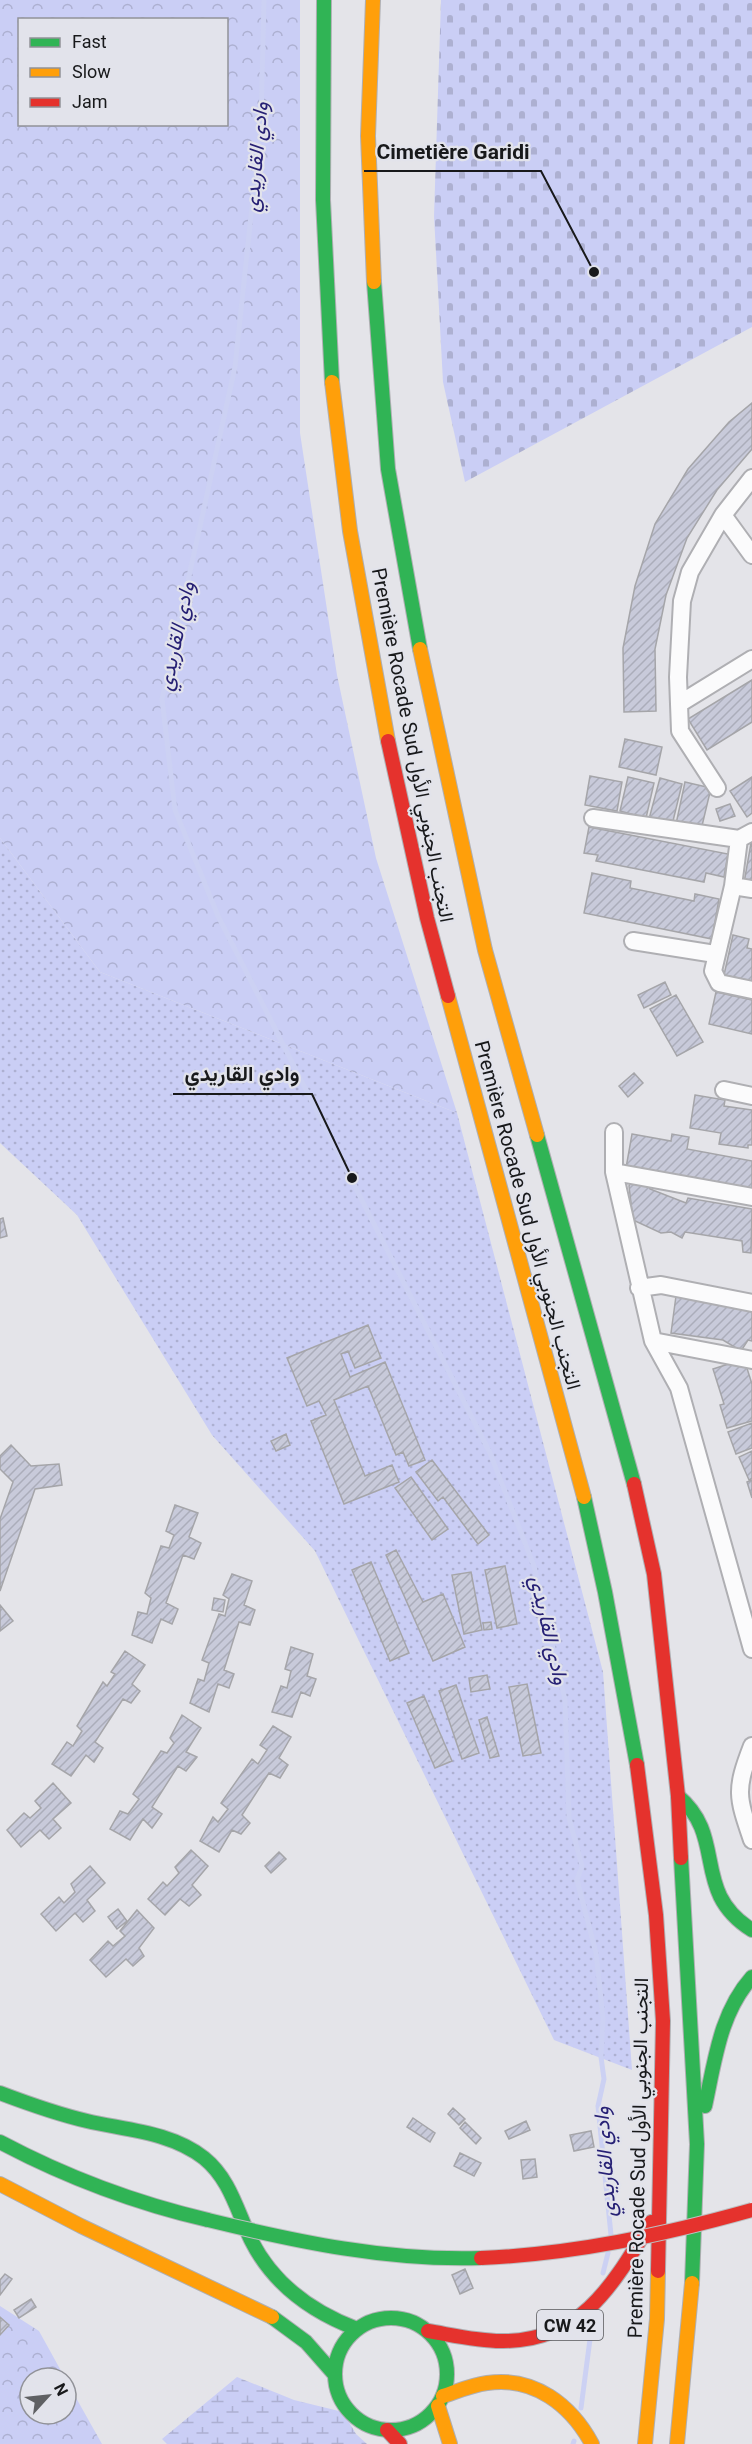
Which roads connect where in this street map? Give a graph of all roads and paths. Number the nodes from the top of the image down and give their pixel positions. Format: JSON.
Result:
{"nodes":[{"id":1,"x":324,"y":0,"type":"edge"},
{"id":2,"x":373,"y":0,"type":"edge"},
{"id":3,"x":752,"y":478,"type":"edge"},
{"id":4,"x":723,"y":515,"type":"junction"},
{"id":5,"x":752,"y":555,"type":"edge"},
{"id":6,"x":752,"y":659,"type":"edge"},
{"id":7,"x":679,"y":704,"type":"junction"},
{"id":8,"x":717,"y":788,"type":"dead end"},
{"id":9,"x":593,"y":818,"type":"dead end"},
{"id":10,"x":746,"y":836,"type":"edge"},
{"id":11,"x":733,"y":886,"type":"junction"},
{"id":12,"x":752,"y":889,"type":"edge"},
{"id":13,"x":633,"y":941,"type":"dead end"},
{"id":14,"x":715,"y":954,"type":"junction"},
{"id":15,"x":752,"y":990,"type":"edge"},
{"id":16,"x":724,"y":1090,"type":"dead end"},
{"id":17,"x":752,"y":1096,"type":"edge"},
{"id":18,"x":614,"y":1132,"type":"dead end"},
{"id":19,"x":614,"y":1172,"type":"junction"},
{"id":20,"x":752,"y":1197,"type":"edge"},
{"id":21,"x":639,"y":1288,"type":"junction"},
{"id":22,"x":752,"y":1303,"type":"edge"},
{"id":23,"x":653,"y":1341,"type":"junction"},
{"id":24,"x":752,"y":1360,"type":"edge"},
{"id":25,"x":752,"y":1649,"type":"edge"},
{"id":26,"x":752,"y":1746,"type":"edge"},
{"id":27,"x":678,"y":1796,"type":"junction"},
{"id":28,"x":745,"y":1799,"type":"edge"},
{"id":29,"x":752,"y":1840,"type":"edge"},
{"id":30,"x":752,"y":1930,"type":"edge"},
{"id":31,"x":752,"y":1977,"type":"edge"},
{"id":32,"x":0,"y":2093,"type":"edge"},
{"id":33,"x":0,"y":2142,"type":"edge"},
{"id":34,"x":697,"y":2144,"type":"junction"},
{"id":35,"x":0,"y":2184,"type":"edge"},
{"id":36,"x":752,"y":2210,"type":"edge"},
{"id":37,"x":657,"y":2212,"type":"junction"},
{"id":38,"x":357,"y":2329,"type":"junction"},
{"id":39,"x":428,"y":2331,"type":"junction"},
{"id":40,"x":335,"y":2375,"type":"junction"},
{"id":41,"x":441,"y":2401,"type":"junction"},
{"id":42,"x":387,"y":2430,"type":"junction"},
{"id":43,"x":400,"y":2444,"type":"edge"},
{"id":44,"x":450,"y":2444,"type":"edge"},
{"id":45,"x":592,"y":2444,"type":"edge"},
{"id":46,"x":645,"y":2444,"type":"edge"},
{"id":47,"x":677,"y":2444,"type":"edge"}],
"edges":[{"from":1,"to":37,"type":"main road","name":"Première Rocade Sud التجنب الجنوبي الأول"},
{"from":2,"to":27,"type":"main road","name":"Première Rocade Sud التجنب الجنوبي الأول"},
{"from":3,"to":4,"type":"street"},
{"from":4,"to":5,"type":"street"},
{"from":4,"to":7,"type":"street"},
{"from":6,"to":7,"type":"street"},
{"from":7,"to":8,"type":"street"},
{"from":9,"to":10,"type":"street"},
{"from":10,"to":11,"type":"street"},
{"from":11,"to":12,"type":"street"},
{"from":11,"to":14,"type":"street"},
{"from":13,"to":14,"type":"street"},
{"from":14,"to":15,"type":"street"},
{"from":16,"to":17,"type":"street"},
{"from":18,"to":19,"type":"street"},
{"from":19,"to":20,"type":"street"},
{"from":19,"to":21,"type":"street"},
{"from":21,"to":22,"type":"street"},
{"from":21,"to":23,"type":"street"},
{"from":23,"to":24,"type":"street"},
{"from":23,"to":25,"type":"street"},
{"from":26,"to":28,"type":"street"},
{"from":27,"to":30,"type":"main road"},
{"from":27,"to":34,"type":"main road","name":"Première Rocade Sud التجنب الجنوبي الأول"},
{"from":28,"to":29,"type":"street"},
{"from":31,"to":34,"type":"main road"},
{"from":32,"to":38,"type":"main road"},
{"from":33,"to":36,"type":"main road","bridge":true},
{"from":34,"to":47,"type":"main road","name":"Première Rocade Sud التجنب الجنوبي الأول"},
{"from":35,"to":40,"type":"main road"},
{"from":37,"to":39,"type":"main road","number":"CW 42"},
{"from":37,"to":46,"type":"main road","name":"Première Rocade Sud التجنب الجنوبي الأول"},
{"from":38,"to":39,"type":"main road"},
{"from":38,"to":40,"type":"main road"},
{"from":39,"to":41,"type":"main road"},
{"from":40,"to":42,"type":"main road"},
{"from":41,"to":42,"type":"main road"},
{"from":41,"to":44,"type":"main road"},
{"from":41,"to":45,"type":"main road"},
{"from":42,"to":43,"type":"main road"}]}
